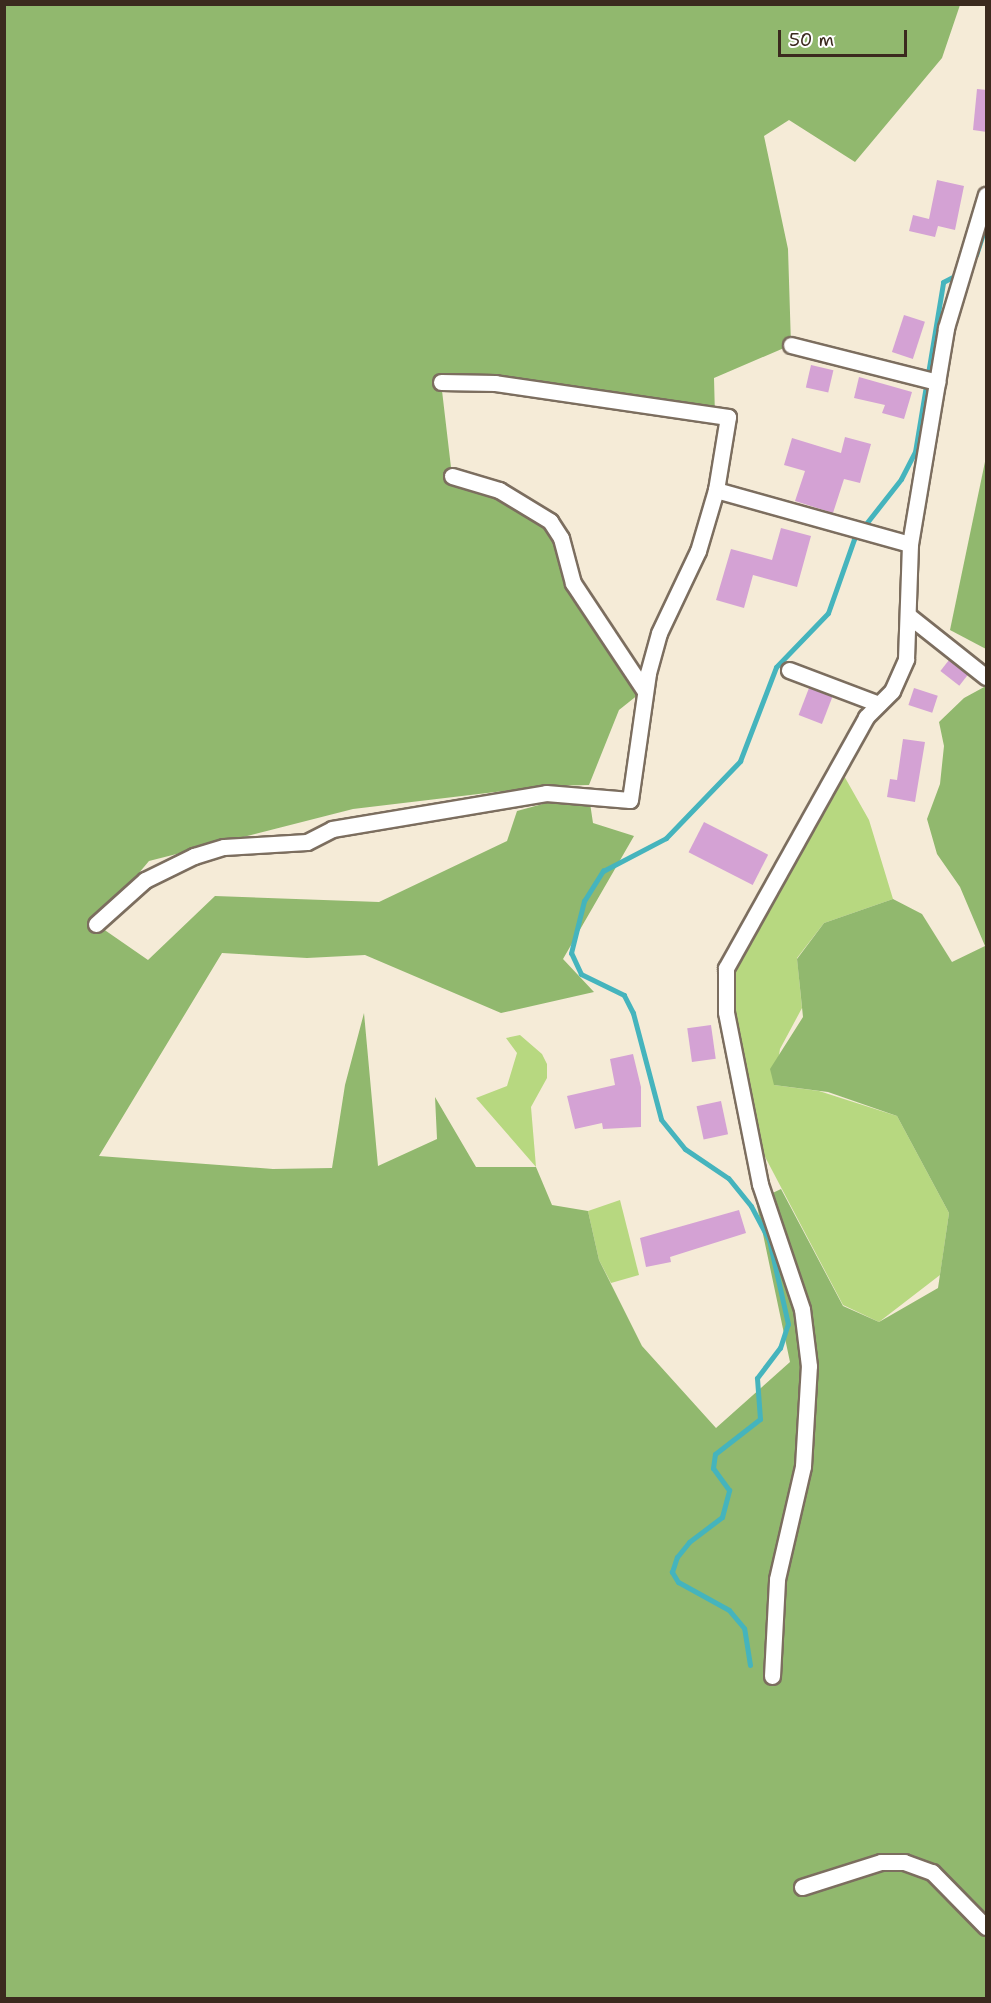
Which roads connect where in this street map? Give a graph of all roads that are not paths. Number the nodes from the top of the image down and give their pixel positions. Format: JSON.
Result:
{"nodes":[{"id":1,"x":987,"y":195,"type":"edge"},
{"id":2,"x":791,"y":345,"type":"dead end"},
{"id":3,"x":441,"y":382,"type":"dead end"},
{"id":4,"x":937,"y":382,"type":"junction"},
{"id":5,"x":452,"y":476,"type":"dead end"},
{"id":6,"x":716,"y":490,"type":"junction"},
{"id":7,"x":910,"y":544,"type":"junction"},
{"id":8,"x":909,"y":616,"type":"junction"},
{"id":9,"x":789,"y":670,"type":"dead end"},
{"id":10,"x":987,"y":677,"type":"edge"},
{"id":11,"x":644,"y":690,"type":"junction"},
{"id":12,"x":879,"y":704,"type":"junction"},
{"id":13,"x":96,"y":924,"type":"dead end"},
{"id":14,"x":772,"y":1676,"type":"dead end"},
{"id":15,"x":802,"y":1887,"type":"dead end"},
{"id":16,"x":987,"y":1927,"type":"edge"}],
"edges":[{"from":1,"to":4,"type":"street"},
{"from":2,"to":4,"type":"street"},
{"from":3,"to":6,"type":"street"},
{"from":4,"to":7,"type":"street"},
{"from":5,"to":11,"type":"street"},
{"from":6,"to":7,"type":"street"},
{"from":6,"to":11,"type":"street"},
{"from":7,"to":8,"type":"street"},
{"from":8,"to":10,"type":"street"},
{"from":8,"to":12,"type":"street"},
{"from":9,"to":12,"type":"street"},
{"from":11,"to":13,"type":"street"},
{"from":12,"to":14,"type":"street"},
{"from":15,"to":16,"type":"street"}]}
